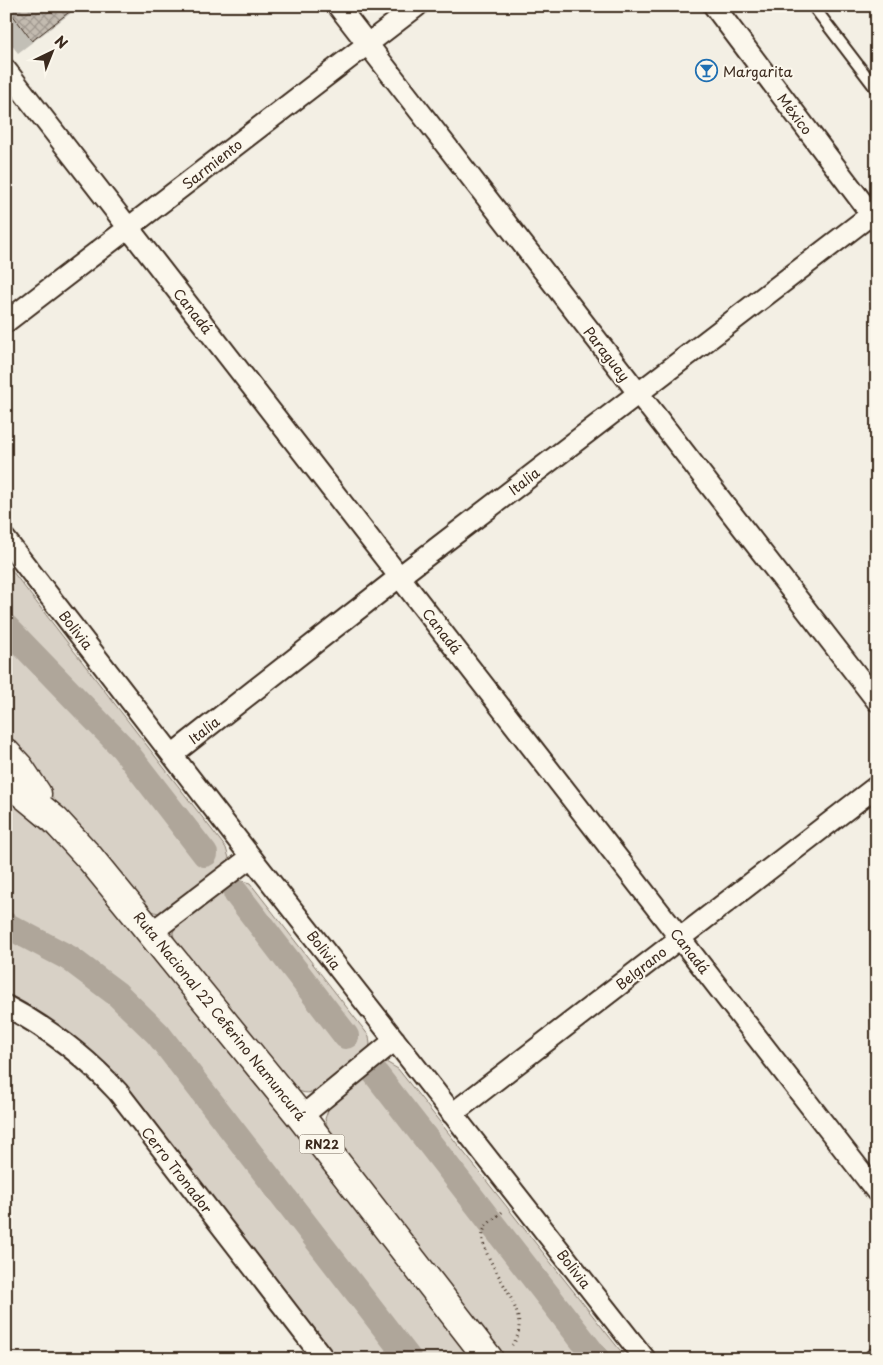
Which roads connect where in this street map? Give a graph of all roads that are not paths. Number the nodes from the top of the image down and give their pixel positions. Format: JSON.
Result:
{"nodes":[{"id":1,"x":338,"y":6,"type":"edge"},
{"id":2,"x":417,"y":6,"type":"edge"},
{"id":3,"x":714,"y":6,"type":"edge"},
{"id":4,"x":813,"y":6,"type":"edge"},
{"id":5,"x":368,"y":44,"type":"junction"},
{"id":6,"x":6,"y":70,"type":"edge"},
{"id":7,"x":877,"y":90,"type":"edge"},
{"id":8,"x":875,"y":216,"type":"edge"},
{"id":9,"x":129,"y":228,"type":"junction"},
{"id":10,"x":6,"y":322,"type":"edge"},
{"id":11,"x":638,"y":394,"type":"junction"},
{"id":12,"x":6,"y":540,"type":"edge"},
{"id":13,"x":399,"y":577,"type":"junction"},
{"id":14,"x":877,"y":701,"type":"edge"},
{"id":15,"x":6,"y":753,"type":"edge"},
{"id":16,"x":173,"y":754,"type":"junction"},
{"id":17,"x":6,"y":780,"type":"edge"},
{"id":18,"x":877,"y":786,"type":"edge"},
{"id":19,"x":55,"y":820,"type":"junction"},
{"id":20,"x":251,"y":857,"type":"junction"},
{"id":21,"x":152,"y":932,"type":"junction"},
{"id":22,"x":680,"y":938,"type":"junction"},
{"id":23,"x":6,"y":1006,"type":"edge"},
{"id":24,"x":395,"y":1040,"type":"junction"},
{"id":25,"x":452,"y":1114,"type":"junction"},
{"id":26,"x":301,"y":1117,"type":"junction"},
{"id":27,"x":877,"y":1192,"type":"edge"},
{"id":28,"x":500,"y":1353,"type":"edge"},
{"id":29,"x":324,"y":1359,"type":"edge"},
{"id":30,"x":645,"y":1359,"type":"edge"}],
"edges":[{"from":1,"to":5,"type":"street","name":"Paraguay"},
{"from":2,"to":5,"type":"street","name":"Sarmiento"},
{"from":3,"to":8,"type":"street","name":"México"},
{"from":4,"to":7,"type":"lane"},
{"from":5,"to":9,"type":"street","name":"Sarmiento"},
{"from":5,"to":11,"type":"street","name":"Paraguay"},
{"from":6,"to":9,"type":"street","name":"Canadá"},
{"from":8,"to":11,"type":"street","name":"Italia"},
{"from":9,"to":10,"type":"street","name":"Sarmiento"},
{"from":9,"to":13,"type":"street","name":"Canadá"},
{"from":11,"to":13,"type":"street","name":"Italia"},
{"from":11,"to":14,"type":"street","name":"Paraguay"},
{"from":12,"to":16,"type":"street","name":"Bolivia"},
{"from":13,"to":16,"type":"street","name":"Italia"},
{"from":13,"to":22,"type":"street","name":"Canadá"},
{"from":15,"to":19,"type":"highway","name":"Ruta Nacional 22 Ceferino Namuncurá","number":"RN22"},
{"from":16,"to":20,"type":"street","name":"Bolivia"},
{"from":17,"to":19,"type":"highway","name":"Ruta Nacional 22 Ceferino Namuncurá","number":"RN22"},
{"from":18,"to":22,"type":"street","name":"Belgrano"},
{"from":19,"to":21,"type":"highway","name":"Ruta Nacional 22 Ceferino Namuncurá","number":"RN22"},
{"from":20,"to":21,"type":"street"},
{"from":20,"to":24,"type":"street","name":"Bolivia"},
{"from":21,"to":26,"type":"highway","name":"Ruta Nacional 22 Ceferino Namuncurá","number":"RN22"},
{"from":22,"to":25,"type":"street","name":"Belgrano"},
{"from":22,"to":27,"type":"street","name":"Canadá"},
{"from":23,"to":29,"type":"street","name":"Cerro Tronador"},
{"from":24,"to":25,"type":"street","name":"Bolivia"},
{"from":24,"to":26,"type":"street"},
{"from":25,"to":30,"type":"street","name":"Bolivia"},
{"from":26,"to":28,"type":"highway","name":"Ruta Nacional 22 Ceferino Namuncurá","number":"RN22"}]}
